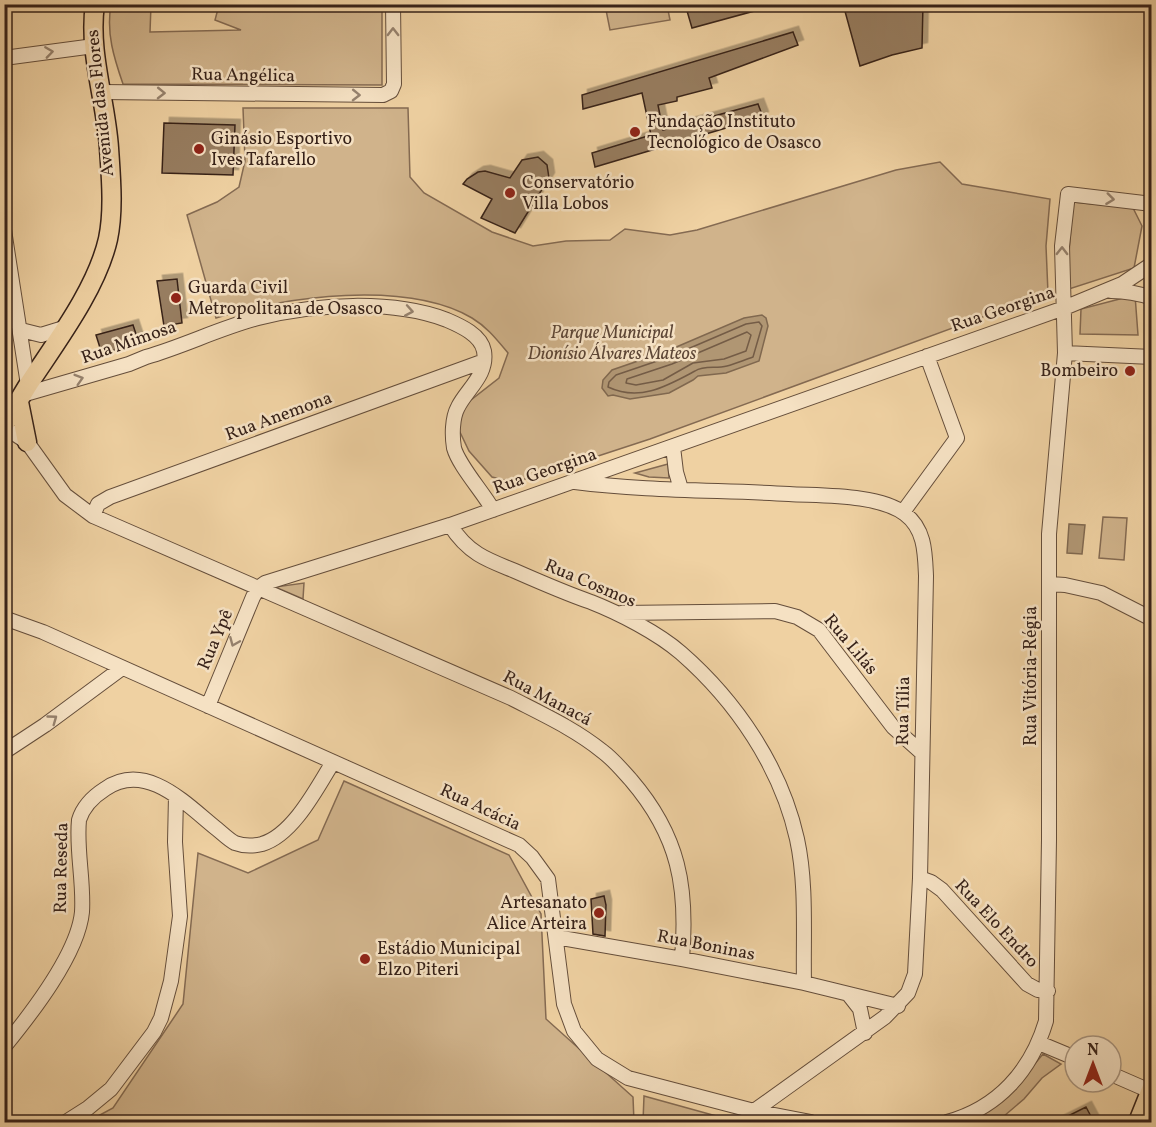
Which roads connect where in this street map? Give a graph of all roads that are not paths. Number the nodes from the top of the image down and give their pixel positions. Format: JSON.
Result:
{"nodes":[{"id":1,"x":95,"y":4,"type":"edge"},
{"id":2,"x":393,"y":4,"type":"edge"},
{"id":3,"x":94,"y":46,"type":"junction"},
{"id":4,"x":4,"y":58,"type":"edge"},
{"id":5,"x":102,"y":92,"type":"junction"},
{"id":6,"x":1152,"y":204,"type":"edge"},
{"id":7,"x":4,"y":230,"type":"edge"},
{"id":8,"x":7,"y":261,"type":"edge"},
{"id":9,"x":1152,"y":264,"type":"edge"},
{"id":10,"x":1106,"y":291,"type":"junction"},
{"id":11,"x":1152,"y":298,"type":"edge"},
{"id":12,"x":1064,"y":308,"type":"junction"},
{"id":13,"x":67,"y":327,"type":"junction"},
{"id":14,"x":21,"y":330,"type":"junction"},
{"id":15,"x":1065,"y":353,"type":"junction"},
{"id":16,"x":927,"y":356,"type":"junction"},
{"id":17,"x":1152,"y":357,"type":"edge"},
{"id":18,"x":484,"y":361,"type":"junction"},
{"id":19,"x":23,"y":394,"type":"junction"},
{"id":20,"x":4,"y":426,"type":"edge"},
{"id":21,"x":4,"y":441,"type":"edge"},
{"id":22,"x":27,"y":442,"type":"junction"},
{"id":23,"x":673,"y":447,"type":"junction"},
{"id":24,"x":620,"y":465,"type":"junction"},
{"id":25,"x":571,"y":482,"type":"junction"},
{"id":26,"x":634,"y":488,"type":"junction"},
{"id":27,"x":681,"y":489,"type":"junction"},
{"id":28,"x":493,"y":510,"type":"junction"},
{"id":29,"x":903,"y":512,"type":"junction"},
{"id":30,"x":93,"y":516,"type":"junction"},
{"id":31,"x":450,"y":525,"type":"junction"},
{"id":32,"x":1050,"y":584,"type":"junction"},
{"id":33,"x":258,"y":588,"type":"junction"},
{"id":34,"x":619,"y":613,"type":"junction"},
{"id":35,"x":4,"y":618,"type":"edge"},
{"id":36,"x":1152,"y":618,"type":"edge"},
{"id":37,"x":122,"y":668,"type":"junction"},
{"id":38,"x":208,"y":706,"type":"junction"},
{"id":39,"x":4,"y":752,"type":"edge"},
{"id":40,"x":921,"y":752,"type":"junction"},
{"id":41,"x":333,"y":762,"type":"junction"},
{"id":42,"x":176,"y":796,"type":"junction"},
{"id":43,"x":920,"y":878,"type":"junction"},
{"id":44,"x":556,"y":937,"type":"junction"},
{"id":45,"x":682,"y":959,"type":"junction"},
{"id":46,"x":804,"y":983,"type":"junction"},
{"id":47,"x":1048,"y":991,"type":"junction"},
{"id":48,"x":849,"y":995,"type":"junction"},
{"id":49,"x":898,"y":1006,"type":"junction"},
{"id":50,"x":865,"y":1033,"type":"junction"},
{"id":51,"x":1040,"y":1043,"type":"junction"},
{"id":52,"x":4,"y":1047,"type":"edge"},
{"id":53,"x":1063,"y":1053,"type":"edge"},
{"id":54,"x":1123,"y":1078,"type":"edge"},
{"id":55,"x":1151,"y":1089,"type":"edge"},
{"id":56,"x":754,"y":1111,"type":"junction"},
{"id":57,"x":66,"y":1122,"type":"edge"},
{"id":58,"x":811,"y":1122,"type":"edge"},
{"id":59,"x":946,"y":1122,"type":"edge"},
{"id":60,"x":1138,"y":1122,"type":"edge"}],
"edges":[{"from":1,"to":3,"type":"main road","name":"Avenida das Flores"},
{"from":5,"to":2,"type":"street","name":"Rua Angélica","one_way":true},
{"from":4,"to":3,"type":"street","one_way":true},
{"from":3,"to":5,"type":"main road","name":"Avenida das Flores"},
{"from":5,"to":13,"type":"main road","name":"Avenida das Flores"},
{"from":12,"to":6,"type":"street","one_way":true},
{"from":7,"to":8,"type":"street"},
{"from":8,"to":14,"type":"street"},
{"from":9,"to":10,"type":"street","name":"Rua Georgina"},
{"from":10,"to":11,"type":"street","name":"Rua Georgina"},
{"from":10,"to":12,"type":"street","name":"Rua Georgina"},
{"from":12,"to":15,"type":"street","name":"Rua Vitória-Régia"},
{"from":12,"to":16,"type":"street","name":"Rua Georgina"},
{"from":13,"to":14,"type":"street"},
{"from":13,"to":19,"type":"main road","name":"Avenida das Flores"},
{"from":14,"to":19,"type":"street"},
{"from":15,"to":17,"type":"street"},
{"from":15,"to":32,"type":"street","name":"Rua Vitória-Régia"},
{"from":16,"to":23,"type":"street","name":"Rua Georgina"},
{"from":16,"to":29,"type":"street"},
{"from":19,"to":18,"type":"street","name":"Rua Mimosa","one_way":true},
{"from":18,"to":28,"type":"street"},
{"from":18,"to":30,"type":"street","name":"Rua Anemona"},
{"from":19,"to":20,"type":"main road","name":"Avenida das Flores"},
{"from":19,"to":22,"type":"main road"},
{"from":20,"to":22,"type":"street"},
{"from":21,"to":22,"type":"street"},
{"from":22,"to":30,"type":"street"},
{"from":23,"to":24,"type":"street","name":"Rua Georgina"},
{"from":23,"to":27,"type":"street"},
{"from":24,"to":25,"type":"street","name":"Rua Georgina"},
{"from":24,"to":26,"type":"street"},
{"from":25,"to":26,"type":"street"},
{"from":25,"to":28,"type":"street","name":"Rua Georgina"},
{"from":26,"to":27,"type":"street"},
{"from":27,"to":29,"type":"street"},
{"from":28,"to":31,"type":"street","name":"Rua Georgina"},
{"from":29,"to":40,"type":"street","name":"Rua Tília"},
{"from":30,"to":33,"type":"street"},
{"from":31,"to":33,"type":"street","name":"Rua Georgina"},
{"from":31,"to":34,"type":"street","name":"Rua Cosmos"},
{"from":32,"to":36,"type":"street"},
{"from":32,"to":47,"type":"street","name":"Rua Vitória-Régia"},
{"from":33,"to":38,"type":"street","name":"Rua Ypê","one_way":true},
{"from":33,"to":45,"type":"street","name":"Rua Manacá"},
{"from":34,"to":40,"type":"street","name":"Rua Lilás"},
{"from":34,"to":46,"type":"street","name":"Rua Cosmos"},
{"from":35,"to":37,"type":"street","name":"Rua Acácia"},
{"from":37,"to":38,"type":"street","name":"Rua Acácia"},
{"from":39,"to":37,"type":"street","one_way":true},
{"from":38,"to":41,"type":"street","name":"Rua Acácia"},
{"from":40,"to":43,"type":"street","name":"Rua Tília"},
{"from":41,"to":42,"type":"street","name":"Rua Reseda"},
{"from":41,"to":44,"type":"street","name":"Rua Acácia"},
{"from":42,"to":52,"type":"street","name":"Rua Reseda"},
{"from":42,"to":57,"type":"street"},
{"from":43,"to":47,"type":"street","name":"Rua Elo Endro"},
{"from":43,"to":49,"type":"street","name":"Rua Tília"},
{"from":44,"to":45,"type":"street","name":"Rua Boninas"},
{"from":44,"to":56,"type":"street","name":"Rua Acácia"},
{"from":45,"to":46,"type":"street","name":"Rua Boninas"},
{"from":46,"to":48,"type":"street","name":"Rua Boninas"},
{"from":47,"to":51,"type":"street","name":"Rua Vitória-Régia"},
{"from":48,"to":49,"type":"street","name":"Rua Boninas"},
{"from":48,"to":50,"type":"street"},
{"from":49,"to":50,"type":"street","name":"Rua Tília"},
{"from":50,"to":56,"type":"street","name":"Rua Tília"},
{"from":51,"to":53,"type":"street"},
{"from":51,"to":59,"type":"street"},
{"from":54,"to":55,"type":"street"},
{"from":55,"to":60,"type":"main road"},
{"from":56,"to":58,"type":"street","name":"Rua Acácia"}]}
